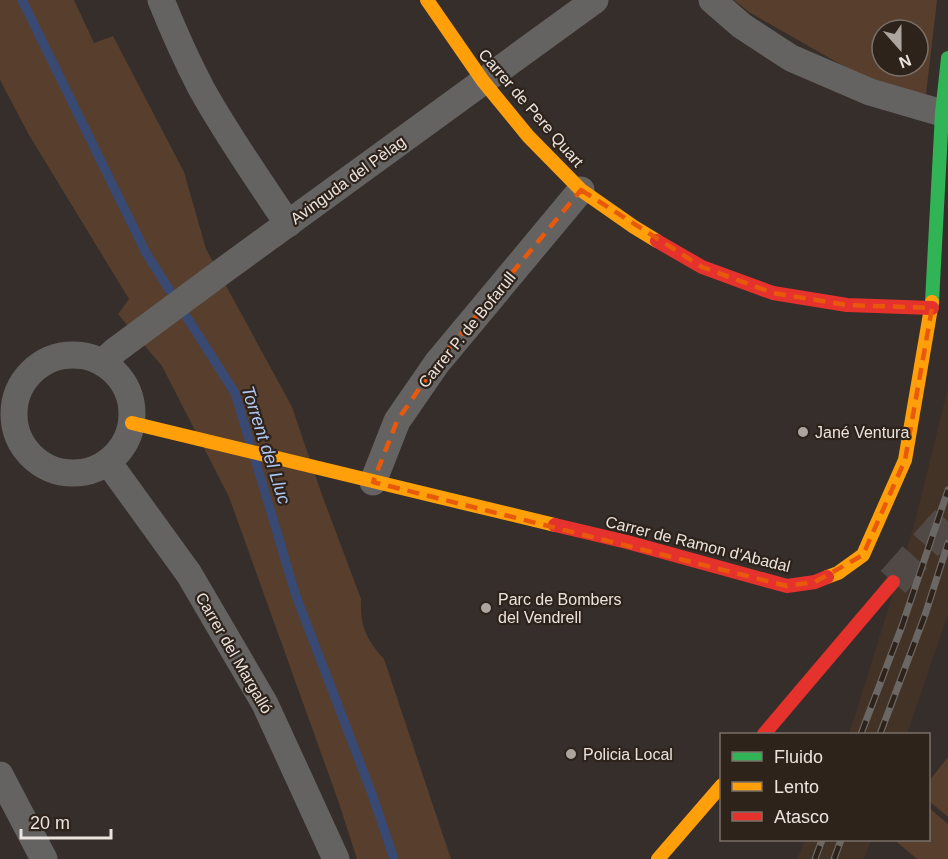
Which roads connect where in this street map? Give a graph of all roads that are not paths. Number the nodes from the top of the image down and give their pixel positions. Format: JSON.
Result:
{"nodes":[{"id":1,"x":161,"y":0,"type":"edge"},
{"id":2,"x":427,"y":0,"type":"edge"},
{"id":3,"x":595,"y":0,"type":"edge"},
{"id":4,"x":712,"y":0,"type":"edge"},
{"id":5,"x":948,"y":58,"type":"edge"},
{"id":6,"x":483,"y":81,"type":"junction"},
{"id":7,"x":942,"y":113,"type":"junction"},
{"id":8,"x":581,"y":190,"type":"junction"},
{"id":9,"x":288,"y":224,"type":"junction"},
{"id":10,"x":932,"y":308,"type":"junction"},
{"id":11,"x":103,"y":362,"type":"junction"},
{"id":12,"x":10,"y":380,"type":"edge"},
{"id":13,"x":132,"y":423,"type":"junction"},
{"id":14,"x":108,"y":462,"type":"junction"},
{"id":15,"x":373,"y":482,"type":"junction"},
{"id":16,"x":893,"y":582,"type":"tunnel mouth"},
{"id":17,"x":766,"y":733,"type":"edge"},
{"id":18,"x":0,"y":775,"type":"edge"},
{"id":19,"x":720,"y":786,"type":"edge"},
{"id":20,"x":44,"y":859,"type":"edge"},
{"id":21,"x":336,"y":859,"type":"edge"},
{"id":22,"x":658,"y":859,"type":"edge"}],
"edges":[{"from":1,"to":9,"type":"street"},
{"from":2,"to":6,"type":"street","name":"Carrer de Pere Quart"},
{"from":3,"to":6,"type":"street","name":"Avinguda del Pèlag"},
{"from":4,"to":7,"type":"street"},
{"from":5,"to":7,"type":"street","name":"Carrer de Ramon d'Abadal"},
{"from":6,"to":8,"type":"street","name":"Carrer de Pere Quart"},
{"from":6,"to":9,"type":"street","name":"Avinguda del Pèlag"},
{"from":7,"to":10,"type":"street","name":"Carrer de Ramon d'Abadal"},
{"from":8,"to":10,"type":"street","name":"Carrer de Pere Quart"},
{"from":8,"to":15,"type":"street","name":"Carrer P. de Bofarull"},
{"from":9,"to":11,"type":"street","name":"Avinguda del Pèlag"},
{"from":10,"to":15,"type":"street","name":"Carrer de Ramon d'Abadal"},
{"from":11,"to":12,"type":"street"},
{"from":11,"to":13,"type":"street"},
{"from":12,"to":14,"type":"street"},
{"from":13,"to":14,"type":"street"},
{"from":13,"to":15,"type":"street","name":"Carrer de Ramon d'Abadal"},
{"from":14,"to":21,"type":"street","name":"Carrer del Margalló"},
{"from":16,"to":17,"type":"street"},
{"from":18,"to":20,"type":"street"},
{"from":19,"to":22,"type":"street"}]}
